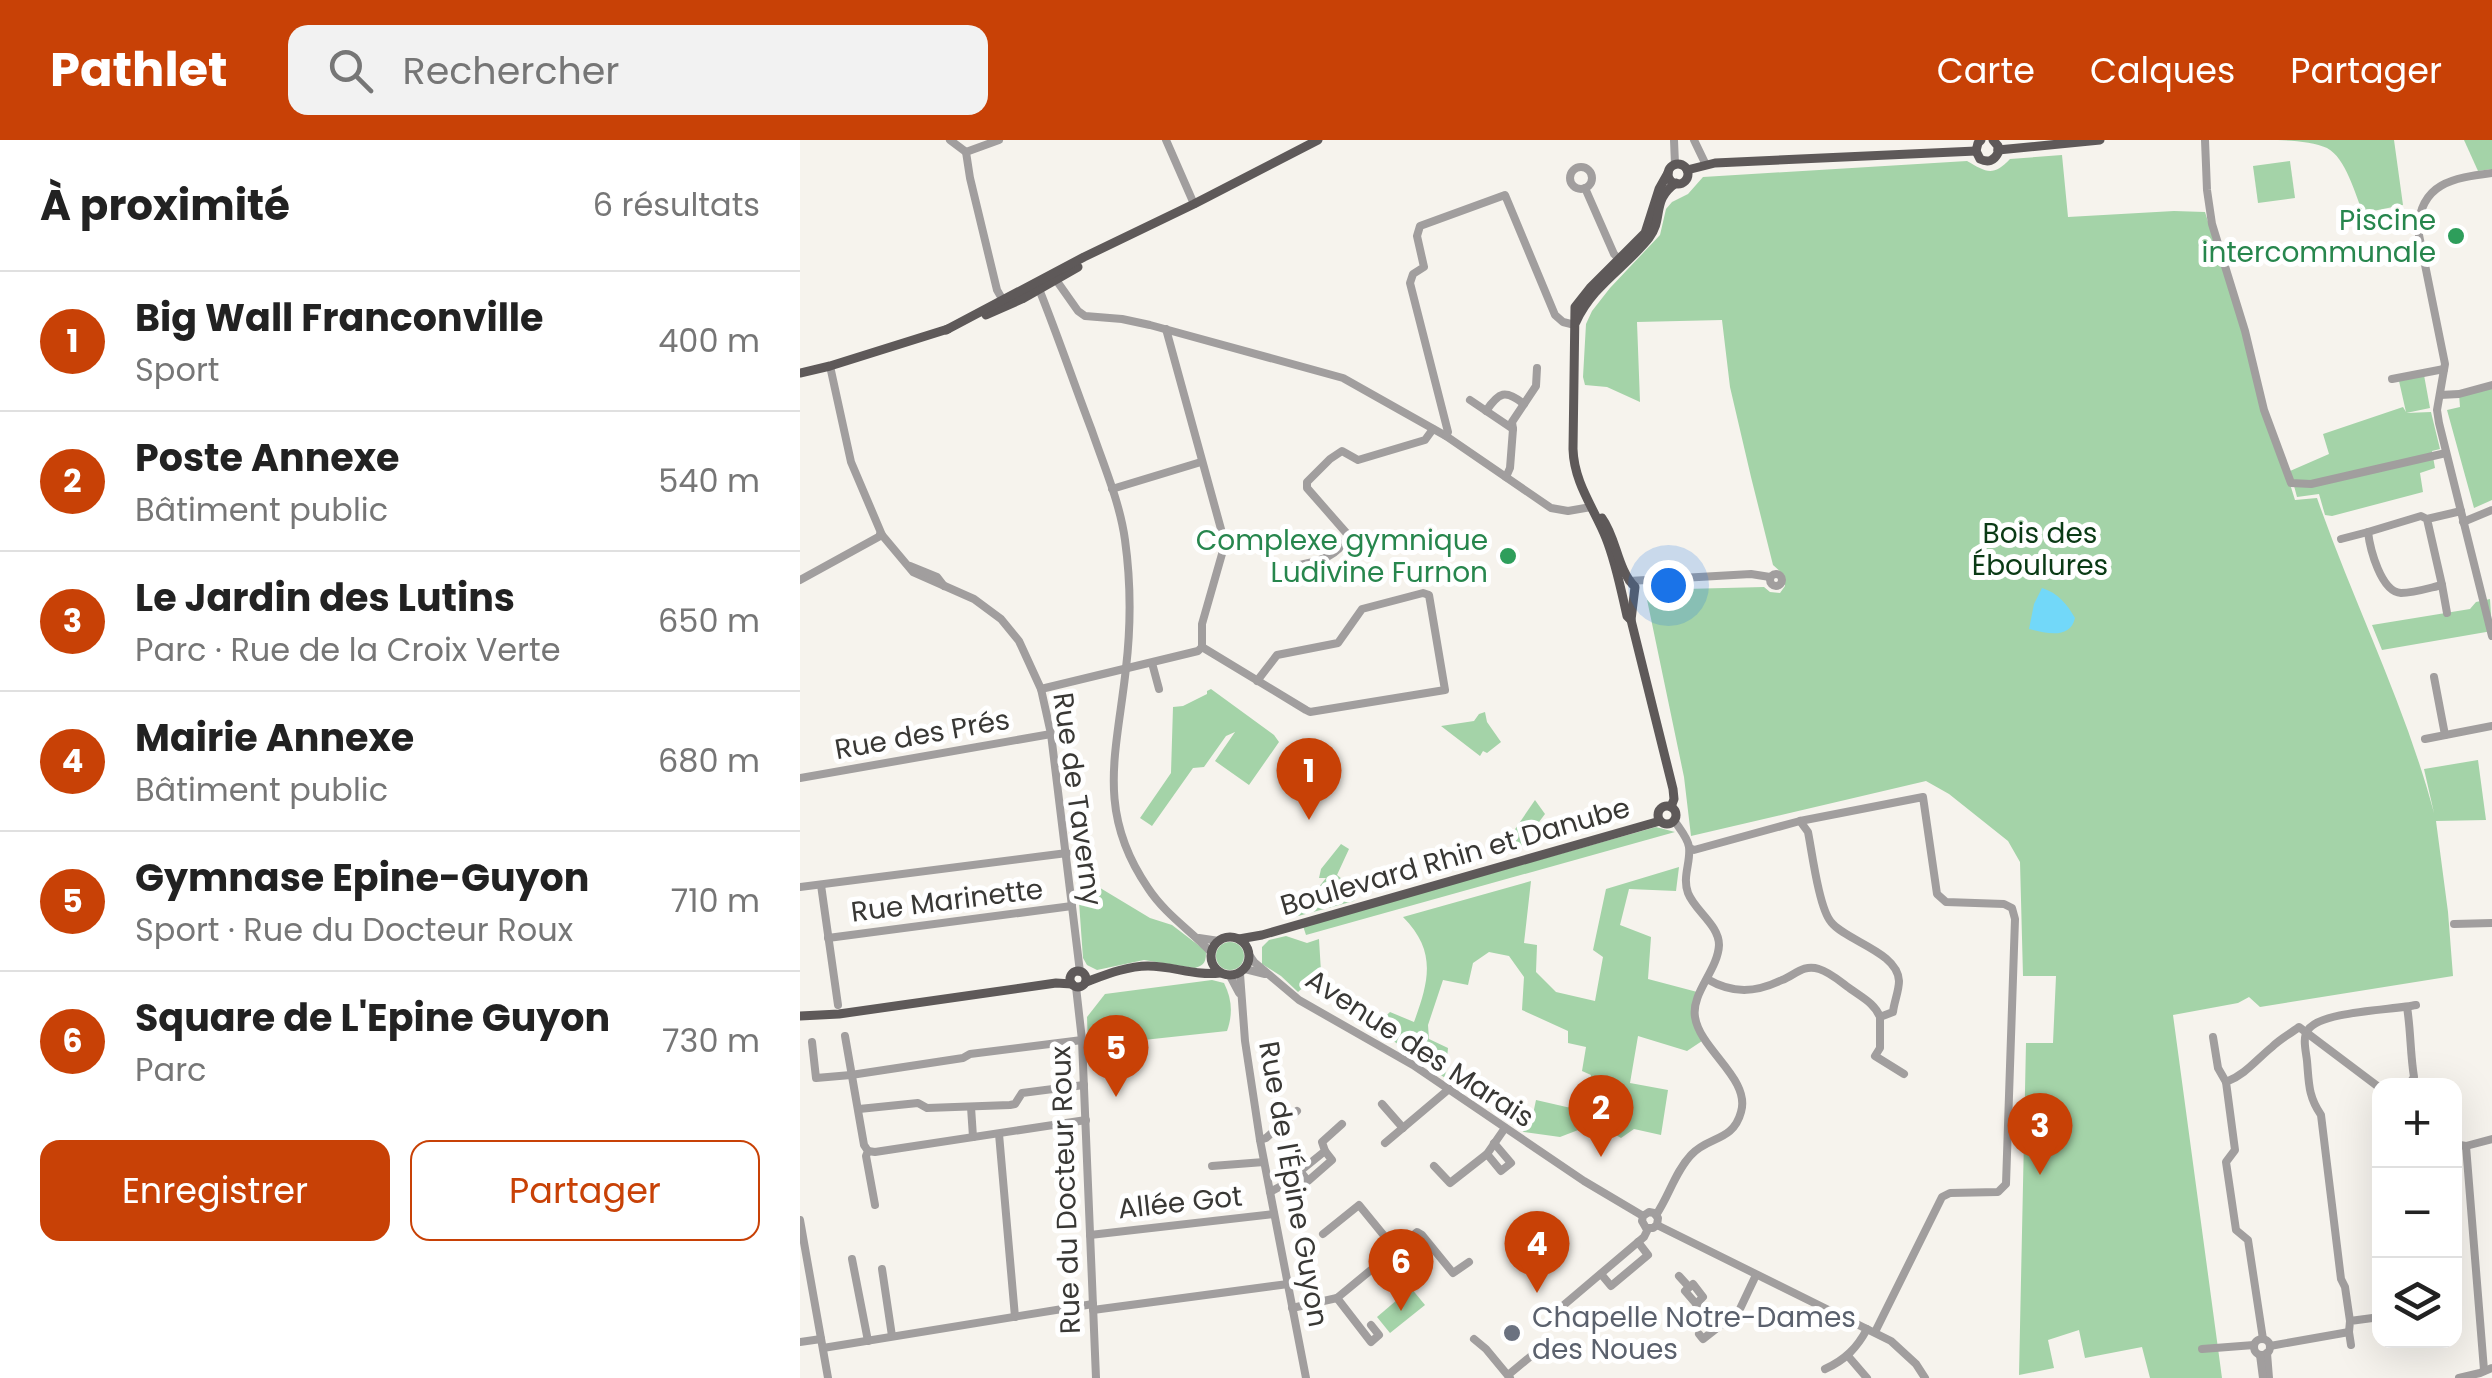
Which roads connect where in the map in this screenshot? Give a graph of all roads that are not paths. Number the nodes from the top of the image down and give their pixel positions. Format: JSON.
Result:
{"nodes":[{"id":1,"x":950,"y":140,"type":"edge"},
{"id":2,"x":1166,"y":140,"type":"edge"},
{"id":3,"x":1318,"y":140,"type":"edge"},
{"id":4,"x":1674,"y":140,"type":"edge"},
{"id":5,"x":1694,"y":140,"type":"edge"},
{"id":6,"x":1982,"y":140,"type":"edge"},
{"id":7,"x":2100,"y":140,"type":"edge"},
{"id":8,"x":2205,"y":140,"type":"edge"},
{"id":9,"x":992,"y":141,"type":"edge"},
{"id":10,"x":1995,"y":145,"type":"edge"},
{"id":11,"x":1976,"y":151,"type":"junction"},
{"id":12,"x":966,"y":152,"type":"junction"},
{"id":13,"x":1706,"y":165,"type":"junction"},
{"id":14,"x":1672,"y":169,"type":"junction"},
{"id":15,"x":1687,"y":170,"type":"junction"},
{"id":16,"x":2492,"y":173,"type":"edge"},
{"id":17,"x":1676,"y":183,"type":"junction"},
{"id":18,"x":1585,"y":188,"type":"dead end"},
{"id":19,"x":1194,"y":204,"type":"junction"},
{"id":20,"x":1652,"y":224,"type":"junction"},
{"id":21,"x":1100,"y":250,"type":"junction"},
{"id":22,"x":1621,"y":262,"type":"junction"},
{"id":23,"x":1070,"y":266,"type":"junction"},
{"id":24,"x":1055,"y":279,"type":"junction"},
{"id":25,"x":1027,"y":287,"type":"junction"},
{"id":26,"x":1039,"y":289,"type":"junction"},
{"id":27,"x":1004,"y":303,"type":"junction"},
{"id":28,"x":1575,"y":325,"type":"junction"},
{"id":29,"x":1166,"y":329,"type":"junction"},
{"id":30,"x":830,"y":366,"type":"junction"},
{"id":31,"x":2445,"y":367,"type":"junction"},
{"id":32,"x":1537,"y":368,"type":"dead end"},
{"id":33,"x":800,"y":373,"type":"edge"},
{"id":34,"x":2392,"y":380,"type":"dead end"},
{"id":35,"x":2492,"y":385,"type":"edge"},
{"id":36,"x":2440,"y":395,"type":"junction"},
{"id":37,"x":1470,"y":400,"type":"dead end"},
{"id":38,"x":1524,"y":404,"type":"junction"},
{"id":39,"x":1486,"y":411,"type":"junction"},
{"id":40,"x":1513,"y":428,"type":"junction"},
{"id":41,"x":1433,"y":429,"type":"junction"},
{"id":42,"x":1446,"y":436,"type":"junction"},
{"id":43,"x":2446,"y":453,"type":"junction"},
{"id":44,"x":1201,"y":462,"type":"junction"},
{"id":45,"x":1506,"y":477,"type":"junction"},
{"id":46,"x":1112,"y":489,"type":"junction"},
{"id":47,"x":1593,"y":510,"type":"junction"},
{"id":48,"x":2460,"y":510,"type":"junction"},
{"id":49,"x":2492,"y":510,"type":"edge"},
{"id":50,"x":2427,"y":519,"type":"junction"},
{"id":51,"x":2463,"y":522,"type":"junction"},
{"id":52,"x":2368,"y":532,"type":"junction"},
{"id":53,"x":882,"y":535,"type":"junction"},
{"id":54,"x":2342,"y":540,"type":"dead end"},
{"id":55,"x":1279,"y":571,"type":"dead end"},
{"id":56,"x":1770,"y":577,"type":"dead end"},
{"id":57,"x":800,"y":580,"type":"edge"},
{"id":58,"x":2442,"y":586,"type":"junction"},
{"id":59,"x":1629,"y":590,"type":"junction"},
{"id":60,"x":2447,"y":613,"type":"dead end"},
{"id":61,"x":2492,"y":636,"type":"edge"},
{"id":62,"x":1202,"y":648,"type":"junction"},
{"id":63,"x":1152,"y":663,"type":"junction"},
{"id":64,"x":1126,"y":668,"type":"junction"},
{"id":65,"x":2434,"y":676,"type":"dead end"},
{"id":66,"x":1257,"y":680,"type":"junction"},
{"id":67,"x":1041,"y":689,"type":"junction"},
{"id":68,"x":1159,"y":689,"type":"dead end"},
{"id":69,"x":2492,"y":726,"type":"edge"},
{"id":70,"x":1051,"y":734,"type":"junction"},
{"id":71,"x":2445,"y":736,"type":"junction"},
{"id":72,"x":2425,"y":740,"type":"dead end"},
{"id":73,"x":800,"y":778,"type":"edge"},
{"id":74,"x":1671,"y":807,"type":"junction"},
{"id":75,"x":1674,"y":820,"type":"junction"},
{"id":76,"x":1660,"y":821,"type":"junction"},
{"id":77,"x":1800,"y":821,"type":"junction"},
{"id":78,"x":1690,"y":848,"type":"junction"},
{"id":79,"x":1067,"y":853,"type":"junction"},
{"id":80,"x":821,"y":885,"type":"junction"},
{"id":81,"x":800,"y":888,"type":"edge"},
{"id":82,"x":1072,"y":906,"type":"junction"},
{"id":83,"x":2492,"y":923,"type":"edge"},
{"id":84,"x":2454,"y":924,"type":"dead end"},
{"id":85,"x":1262,"y":935,"type":"junction"},
{"id":86,"x":1195,"y":937,"type":"junction"},
{"id":87,"x":828,"y":938,"type":"junction"},
{"id":88,"x":1239,"y":939,"type":"junction"},
{"id":89,"x":1219,"y":940,"type":"junction"},
{"id":90,"x":1249,"y":953,"type":"junction"},
{"id":91,"x":1211,"y":956,"type":"junction"},
{"id":92,"x":1196,"y":973,"type":"junction"},
{"id":93,"x":1234,"y":973,"type":"junction"},
{"id":94,"x":1078,"y":977,"type":"junction"},
{"id":95,"x":1708,"y":978,"type":"junction"},
{"id":96,"x":1275,"y":979,"type":"junction"},
{"id":97,"x":838,"y":1006,"type":"dead end"},
{"id":98,"x":1343,"y":1011,"type":"dead end"},
{"id":99,"x":800,"y":1016,"type":"edge"},
{"id":100,"x":1880,"y":1017,"type":"junction"},
{"id":101,"x":1336,"y":1020,"type":"junction"},
{"id":102,"x":2306,"y":1033,"type":"junction"},
{"id":103,"x":844,"y":1036,"type":"dead end"},
{"id":104,"x":2214,"y":1037,"type":"dead end"},
{"id":105,"x":1082,"y":1040,"type":"junction"},
{"id":106,"x":812,"y":1042,"type":"dead end"},
{"id":107,"x":1904,"y":1074,"type":"dead end"},
{"id":108,"x":851,"y":1076,"type":"junction"},
{"id":109,"x":2413,"y":1078,"type":"edge"},
{"id":110,"x":2226,"y":1082,"type":"junction"},
{"id":111,"x":2372,"y":1082,"type":"edge"},
{"id":112,"x":1084,"y":1086,"type":"junction"},
{"id":113,"x":1449,"y":1089,"type":"junction"},
{"id":114,"x":1382,"y":1104,"type":"dead end"},
{"id":115,"x":971,"y":1107,"type":"junction"},
{"id":116,"x":859,"y":1110,"type":"junction"},
{"id":117,"x":1297,"y":1111,"type":"dead end"},
{"id":118,"x":1086,"y":1120,"type":"junction"},
{"id":119,"x":1342,"y":1124,"type":"dead end"},
{"id":120,"x":1402,"y":1128,"type":"junction"},
{"id":121,"x":1505,"y":1128,"type":"junction"},
{"id":122,"x":999,"y":1134,"type":"junction"},
{"id":123,"x":973,"y":1137,"type":"junction"},
{"id":124,"x":2492,"y":1138,"type":"edge"},
{"id":125,"x":1260,"y":1140,"type":"junction"},
{"id":126,"x":1385,"y":1143,"type":"dead end"},
{"id":127,"x":1494,"y":1143,"type":"junction"},
{"id":128,"x":2462,"y":1145,"type":"edge"},
{"id":129,"x":2466,"y":1146,"type":"junction"},
{"id":130,"x":868,"y":1152,"type":"junction"},
{"id":131,"x":1487,"y":1154,"type":"junction"},
{"id":132,"x":1264,"y":1162,"type":"junction"},
{"id":133,"x":1212,"y":1166,"type":"dead end"},
{"id":134,"x":1434,"y":1166,"type":"dead end"},
{"id":135,"x":1270,"y":1192,"type":"junction"},
{"id":136,"x":875,"y":1205,"type":"dead end"},
{"id":137,"x":1274,"y":1214,"type":"junction"},
{"id":138,"x":800,"y":1220,"type":"edge"},
{"id":139,"x":1654,"y":1223,"type":"junction"},
{"id":140,"x":1323,"y":1234,"type":"dead end"},
{"id":141,"x":1090,"y":1235,"type":"junction"},
{"id":142,"x":1638,"y":1242,"type":"junction"},
{"id":143,"x":1395,"y":1249,"type":"junction"},
{"id":144,"x":852,"y":1259,"type":"dead end"},
{"id":145,"x":1468,"y":1262,"type":"dead end"},
{"id":146,"x":882,"y":1268,"type":"dead end"},
{"id":147,"x":805,"y":1270,"type":"edge"},
{"id":148,"x":1601,"y":1274,"type":"junction"},
{"id":149,"x":1679,"y":1276,"type":"dead end"},
{"id":150,"x":1756,"y":1276,"type":"junction"},
{"id":151,"x":1288,"y":1284,"type":"junction"},
{"id":152,"x":1337,"y":1298,"type":"junction"},
{"id":153,"x":1093,"y":1307,"type":"junction"},
{"id":154,"x":1292,"y":1308,"type":"junction"},
{"id":155,"x":1552,"y":1314,"type":"dead end"},
{"id":156,"x":1015,"y":1317,"type":"junction"},
{"id":157,"x":2372,"y":1318,"type":"edge"},
{"id":158,"x":2350,"y":1321,"type":"junction"},
{"id":159,"x":1371,"y":1325,"type":"dead end"},
{"id":160,"x":1717,"y":1328,"type":"junction"},
{"id":161,"x":1871,"y":1331,"type":"junction"},
{"id":162,"x":2349,"y":1332,"type":"junction"},
{"id":163,"x":1698,"y":1334,"type":"dead end"},
{"id":164,"x":892,"y":1336,"type":"junction"},
{"id":165,"x":868,"y":1340,"type":"junction"},
{"id":166,"x":1474,"y":1340,"type":"dead end"},
{"id":167,"x":800,"y":1342,"type":"edge"},
{"id":168,"x":822,"y":1344,"type":"junction"},
{"id":169,"x":2351,"y":1345,"type":"dead end"},
{"id":170,"x":1542,"y":1347,"type":"dead end"},
{"id":171,"x":2263,"y":1348,"type":"junction"},
{"id":172,"x":2202,"y":1350,"type":"dead end"},
{"id":173,"x":1848,"y":1356,"type":"junction"},
{"id":174,"x":2488,"y":1369,"type":"edge"},
{"id":175,"x":1825,"y":1370,"type":"dead end"},
{"id":176,"x":1509,"y":1377,"type":"edge"},
{"id":177,"x":828,"y":1378,"type":"edge"},
{"id":178,"x":1096,"y":1378,"type":"edge"},
{"id":179,"x":1306,"y":1378,"type":"edge"},
{"id":180,"x":1867,"y":1378,"type":"edge"},
{"id":181,"x":1925,"y":1378,"type":"edge"},
{"id":182,"x":2266,"y":1378,"type":"edge"},
{"id":183,"x":2459,"y":1378,"type":"edge"}],
"edges":[{"from":1,"to":12,"type":"street"},
{"from":2,"to":19,"type":"street"},
{"from":3,"to":19,"type":"main road"},
{"from":4,"to":14,"type":"street"},
{"from":5,"to":13,"type":"street"},
{"from":6,"to":11,"type":"main road"},
{"from":7,"to":10,"type":"main road"},
{"from":8,"to":43,"type":"street"},
{"from":9,"to":12,"type":"street"},
{"from":10,"to":11,"type":"main road"},
{"from":11,"to":13,"type":"main road"},
{"from":12,"to":27,"type":"street"},
{"from":13,"to":15,"type":"main road"},
{"from":14,"to":15,"type":"main road"},
{"from":14,"to":17,"type":"main road"},
{"from":14,"to":20,"type":"main road"},
{"from":15,"to":17,"type":"main road"},
{"from":16,"to":31,"type":"street"},
{"from":17,"to":20,"type":"main road"},
{"from":18,"to":22,"type":"street"},
{"from":19,"to":21,"type":"main road"},
{"from":20,"to":22,"type":"main road"},
{"from":21,"to":23,"type":"main road"},
{"from":21,"to":24,"type":"main road"},
{"from":22,"to":28,"type":"main road"},
{"from":23,"to":24,"type":"street"},
{"from":23,"to":25,"type":"main road"},
{"from":24,"to":26,"type":"main road"},
{"from":24,"to":29,"type":"street"},
{"from":25,"to":26,"type":"street"},
{"from":25,"to":27,"type":"main road"},
{"from":26,"to":27,"type":"main road"},
{"from":26,"to":46,"type":"street"},
{"from":27,"to":30,"type":"main road"},
{"from":28,"to":42,"type":"street"},
{"from":28,"to":47,"type":"main road"},
{"from":29,"to":41,"type":"street"},
{"from":29,"to":44,"type":"street"},
{"from":30,"to":33,"type":"main road"},
{"from":30,"to":53,"type":"street","name":"Rue de Taverny"},
{"from":31,"to":34,"type":"street"},
{"from":31,"to":36,"type":"street"},
{"from":32,"to":38,"type":"street"},
{"from":35,"to":36,"type":"street"},
{"from":36,"to":43,"type":"street"},
{"from":37,"to":39,"type":"street"},
{"from":38,"to":39,"type":"street"},
{"from":38,"to":40,"type":"street"},
{"from":39,"to":40,"type":"street"},
{"from":40,"to":45,"type":"street"},
{"from":41,"to":42,"type":"street"},
{"from":41,"to":55,"type":"street"},
{"from":42,"to":45,"type":"street"},
{"from":43,"to":48,"type":"street"},
{"from":44,"to":46,"type":"street"},
{"from":44,"to":62,"type":"street"},
{"from":45,"to":47,"type":"street"},
{"from":46,"to":64,"type":"street"},
{"from":47,"to":59,"type":"main road"},
{"from":48,"to":50,"type":"street"},
{"from":48,"to":51,"type":"street"},
{"from":49,"to":51,"type":"street"},
{"from":50,"to":52,"type":"street"},
{"from":50,"to":58,"type":"street"},
{"from":51,"to":61,"type":"street"},
{"from":52,"to":54,"type":"street"},
{"from":52,"to":58,"type":"street"},
{"from":53,"to":57,"type":"street"},
{"from":53,"to":67,"type":"street","name":"Rue de Taverny"},
{"from":56,"to":59,"type":"street"},
{"from":58,"to":60,"type":"street"},
{"from":59,"to":74,"type":"main road"},
{"from":62,"to":63,"type":"street"},
{"from":62,"to":66,"type":"street"},
{"from":63,"to":64,"type":"street"},
{"from":63,"to":68,"type":"street"},
{"from":64,"to":67,"type":"street"},
{"from":64,"to":86,"type":"street"},
{"from":65,"to":71,"type":"street"},
{"from":66,"to":66,"type":"street"},
{"from":67,"to":70,"type":"street","name":"Rue de Taverny"},
{"from":69,"to":71,"type":"street"},
{"from":70,"to":73,"type":"street","name":"Rue des Prés"},
{"from":70,"to":79,"type":"street","name":"Rue de Taverny"},
{"from":71,"to":72,"type":"street"},
{"from":74,"to":75,"type":"main road"},
{"from":74,"to":76,"type":"main road"},
{"from":75,"to":76,"type":"main road"},
{"from":75,"to":78,"type":"street"},
{"from":76,"to":85,"type":"main road","name":"Boulevard Rhin et Danube"},
{"from":77,"to":78,"type":"street"},
{"from":77,"to":100,"type":"street"},
{"from":77,"to":161,"type":"street"},
{"from":78,"to":95,"type":"street"},
{"from":79,"to":80,"type":"street"},
{"from":79,"to":82,"type":"street","name":"Rue de Taverny"},
{"from":80,"to":81,"type":"street"},
{"from":80,"to":87,"type":"street"},
{"from":82,"to":87,"type":"street","name":"Rue Marinette"},
{"from":82,"to":94,"type":"street","name":"Rue de Taverny"},
{"from":83,"to":84,"type":"street"},
{"from":85,"to":88,"type":"main road","name":"Boulevard Rhin et Danube"},
{"from":85,"to":90,"type":"main road","name":"Boulevard Rhin et Danube"},
{"from":86,"to":89,"type":"street"},
{"from":86,"to":91,"type":"street"},
{"from":87,"to":97,"type":"street"},
{"from":88,"to":89,"type":"main road"},
{"from":88,"to":90,"type":"main road"},
{"from":89,"to":91,"type":"main road"},
{"from":90,"to":93,"type":"main road"},
{"from":90,"to":96,"type":"street","name":"Avenue des Marais"},
{"from":91,"to":92,"type":"main road"},
{"from":91,"to":93,"type":"main road"},
{"from":92,"to":93,"type":"main road"},
{"from":92,"to":94,"type":"main road"},
{"from":93,"to":96,"type":"street","name":"Avenue des Marais"},
{"from":93,"to":125,"type":"street","name":"Rue de l'Épine Guyon"},
{"from":94,"to":99,"type":"main road"},
{"from":94,"to":105,"type":"street","name":"Rue du Docteur Roux"},
{"from":95,"to":100,"type":"street"},
{"from":95,"to":139,"type":"street"},
{"from":96,"to":101,"type":"street","name":"Avenue des Marais"},
{"from":98,"to":101,"type":"street"},
{"from":100,"to":107,"type":"street"},
{"from":101,"to":113,"type":"street","name":"Avenue des Marais"},
{"from":102,"to":109,"type":"street"},
{"from":102,"to":110,"type":"street"},
{"from":102,"to":111,"type":"street"},
{"from":102,"to":158,"type":"street"},
{"from":103,"to":108,"type":"street"},
{"from":104,"to":110,"type":"street"},
{"from":105,"to":108,"type":"street"},
{"from":105,"to":112,"type":"street","name":"Rue du Docteur Roux"},
{"from":106,"to":108,"type":"street"},
{"from":108,"to":116,"type":"street"},
{"from":110,"to":171,"type":"street"},
{"from":112,"to":115,"type":"street"},
{"from":112,"to":118,"type":"street","name":"Rue du Docteur Roux"},
{"from":113,"to":120,"type":"street"},
{"from":113,"to":121,"type":"street","name":"Avenue des Marais"},
{"from":114,"to":120,"type":"street"},
{"from":115,"to":116,"type":"street"},
{"from":115,"to":123,"type":"street"},
{"from":116,"to":130,"type":"street"},
{"from":117,"to":125,"type":"street"},
{"from":118,"to":122,"type":"street"},
{"from":118,"to":141,"type":"street","name":"Rue du Docteur Roux"},
{"from":119,"to":135,"type":"street"},
{"from":120,"to":126,"type":"street"},
{"from":121,"to":127,"type":"street"},
{"from":121,"to":139,"type":"street","name":"Avenue des Marais"},
{"from":122,"to":123,"type":"street"},
{"from":122,"to":156,"type":"street"},
{"from":123,"to":130,"type":"street"},
{"from":124,"to":129,"type":"street"},
{"from":125,"to":132,"type":"street","name":"Rue de l'Épine Guyon"},
{"from":127,"to":131,"type":"street"},
{"from":127,"to":131,"type":"street"},
{"from":128,"to":129,"type":"street"},
{"from":129,"to":174,"type":"street"},
{"from":130,"to":136,"type":"street"},
{"from":131,"to":134,"type":"street"},
{"from":132,"to":133,"type":"street"},
{"from":132,"to":135,"type":"street","name":"Rue de l'Épine Guyon"},
{"from":135,"to":137,"type":"street","name":"Rue de l'Épine Guyon"},
{"from":137,"to":141,"type":"street","name":"Allée Got"},
{"from":137,"to":151,"type":"street","name":"Rue de l'Épine Guyon"},
{"from":138,"to":147,"type":"street"},
{"from":139,"to":142,"type":"street"},
{"from":139,"to":150,"type":"street"},
{"from":140,"to":143,"type":"street"},
{"from":141,"to":153,"type":"street","name":"Rue du Docteur Roux"},
{"from":142,"to":148,"type":"street"},
{"from":142,"to":148,"type":"street"},
{"from":143,"to":145,"type":"street"},
{"from":143,"to":152,"type":"street"},
{"from":144,"to":165,"type":"street"},
{"from":146,"to":164,"type":"street"},
{"from":147,"to":168,"type":"street"},
{"from":148,"to":155,"type":"street"},
{"from":149,"to":160,"type":"street"},
{"from":150,"to":160,"type":"street"},
{"from":150,"to":161,"type":"street"},
{"from":151,"to":153,"type":"street"},
{"from":151,"to":154,"type":"street","name":"Rue de l'Épine Guyon"},
{"from":152,"to":154,"type":"street"},
{"from":152,"to":159,"type":"street"},
{"from":153,"to":156,"type":"street"},
{"from":153,"to":178,"type":"street","name":"Rue du Docteur Roux"},
{"from":154,"to":179,"type":"street","name":"Rue de l'Épine Guyon"},
{"from":156,"to":164,"type":"street"},
{"from":157,"to":158,"type":"street"},
{"from":158,"to":162,"type":"street"},
{"from":160,"to":163,"type":"street"},
{"from":161,"to":173,"type":"street"},
{"from":161,"to":181,"type":"street"},
{"from":162,"to":169,"type":"street"},
{"from":162,"to":171,"type":"street"},
{"from":164,"to":165,"type":"street"},
{"from":165,"to":168,"type":"street"},
{"from":166,"to":176,"type":"street"},
{"from":167,"to":168,"type":"street"},
{"from":168,"to":177,"type":"street"},
{"from":170,"to":176,"type":"street"},
{"from":171,"to":172,"type":"street"},
{"from":171,"to":182,"type":"street"},
{"from":173,"to":175,"type":"street"},
{"from":173,"to":180,"type":"street"},
{"from":174,"to":183,"type":"street"}]}
